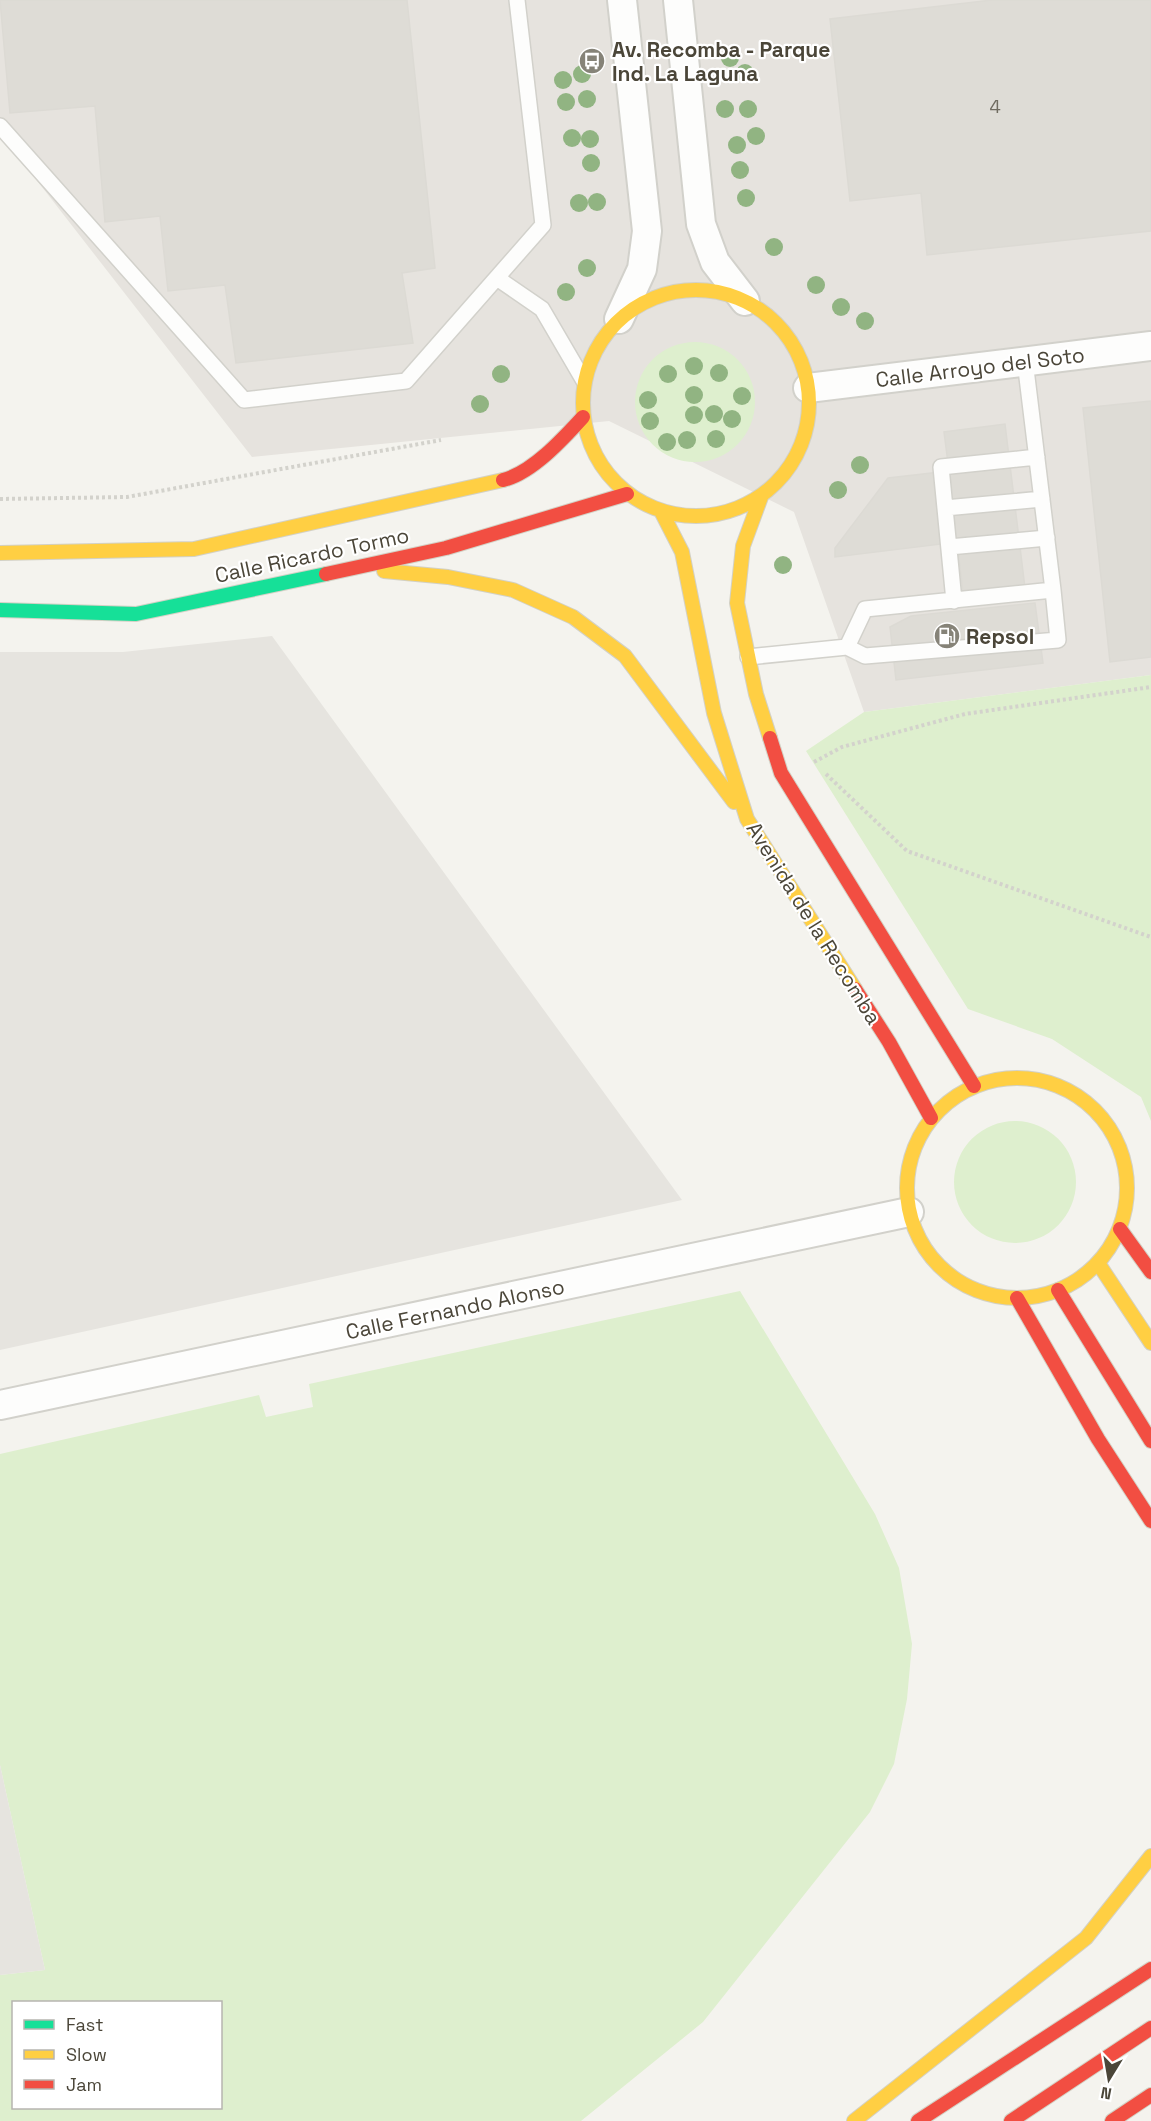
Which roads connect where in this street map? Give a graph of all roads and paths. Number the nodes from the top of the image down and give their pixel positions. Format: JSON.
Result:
{"nodes":[{"id":1,"x":517,"y":0,"type":"edge"},
{"id":2,"x":622,"y":0,"type":"edge"},
{"id":3,"x":678,"y":0,"type":"edge"},
{"id":4,"x":0,"y":126,"type":"edge"},
{"id":5,"x":497,"y":278,"type":"junction"},
{"id":6,"x":745,"y":301,"type":"junction"},
{"id":7,"x":619,"y":319,"type":"junction"},
{"id":8,"x":1151,"y":346,"type":"edge"},
{"id":9,"x":1025,"y":361,"type":"junction"},
{"id":10,"x":584,"y":381,"type":"junction"},
{"id":11,"x":808,"y":388,"type":"junction"},
{"id":12,"x":583,"y":417,"type":"junction"},
{"id":13,"x":441,"y":440,"type":"dead end"},
{"id":14,"x":1037,"y":457,"type":"junction"},
{"id":15,"x":627,"y":494,"type":"junction"},
{"id":16,"x":761,"y":497,"type":"junction"},
{"id":17,"x":0,"y":499,"type":"edge"},
{"id":18,"x":1042,"y":499,"type":"junction"},
{"id":19,"x":945,"y":508,"type":"junction"},
{"id":20,"x":661,"y":512,"type":"junction"},
{"id":21,"x":1047,"y":538,"type":"junction"},
{"id":22,"x":949,"y":547,"type":"junction"},
{"id":23,"x":0,"y":553,"type":"edge"},
{"id":24,"x":353,"y":568,"type":"junction"},
{"id":25,"x":1053,"y":590,"type":"junction"},
{"id":26,"x":954,"y":601,"type":"junction"},
{"id":27,"x":0,"y":610,"type":"edge"},
{"id":28,"x":847,"y":647,"type":"junction"},
{"id":29,"x":748,"y":657,"type":"junction"},
{"id":30,"x":1151,"y":687,"type":"edge"},
{"id":31,"x":805,"y":754,"type":"dead end"},
{"id":32,"x":814,"y":762,"type":"junction"},
{"id":33,"x":747,"y":819,"type":"junction"},
{"id":34,"x":1151,"y":937,"type":"edge"},
{"id":35,"x":974,"y":1086,"type":"junction"},
{"id":36,"x":931,"y":1118,"type":"junction"},
{"id":37,"x":909,"y":1212,"type":"junction"},
{"id":38,"x":1120,"y":1228,"type":"junction"},
{"id":39,"x":1098,"y":1263,"type":"junction"},
{"id":40,"x":1151,"y":1272,"type":"edge"},
{"id":41,"x":1058,"y":1290,"type":"junction"},
{"id":42,"x":1017,"y":1298,"type":"junction"},
{"id":43,"x":1151,"y":1343,"type":"edge"},
{"id":44,"x":0,"y":1405,"type":"edge"},
{"id":45,"x":1151,"y":1441,"type":"edge"},
{"id":46,"x":1151,"y":1521,"type":"edge"},
{"id":47,"x":1151,"y":1856,"type":"edge"},
{"id":48,"x":1151,"y":1969,"type":"edge"},
{"id":49,"x":1151,"y":2028,"type":"edge"},
{"id":50,"x":1151,"y":2095,"type":"edge"},
{"id":51,"x":854,"y":2121,"type":"edge"},
{"id":52,"x":918,"y":2121,"type":"edge"},
{"id":53,"x":1011,"y":2121,"type":"edge"},
{"id":54,"x":1112,"y":2121,"type":"edge"}],
"edges":[{"from":1,"to":5,"type":"lane"},
{"from":2,"to":7,"type":"street"},
{"from":3,"to":6,"type":"street"},
{"from":4,"to":5,"type":"lane"},
{"from":5,"to":10,"type":"lane"},
{"from":6,"to":7,"type":"main road"},
{"from":6,"to":11,"type":"main road"},
{"from":7,"to":10,"type":"main road"},
{"from":8,"to":9,"type":"street","name":"Calle Arroyo del Soto"},
{"from":9,"to":11,"type":"street","name":"Calle Arroyo del Soto"},
{"from":9,"to":14,"type":"lane"},
{"from":10,"to":12,"type":"main road"},
{"from":11,"to":16,"type":"main road"},
{"from":12,"to":15,"type":"main road"},
{"from":12,"to":23,"type":"main road","name":"Calle Ricardo Tormo"},
{"from":13,"to":17,"type":"path"},
{"from":14,"to":18,"type":"lane"},
{"from":14,"to":19,"type":"lane"},
{"from":15,"to":20,"type":"main road"},
{"from":15,"to":24,"type":"main road","name":"Calle Ricardo Tormo"},
{"from":16,"to":20,"type":"main road"},
{"from":16,"to":29,"type":"main road"},
{"from":18,"to":19,"type":"lane"},
{"from":18,"to":21,"type":"lane"},
{"from":19,"to":22,"type":"lane"},
{"from":20,"to":33,"type":"main road","name":"Avenida de la Recomba"},
{"from":21,"to":22,"type":"lane"},
{"from":21,"to":25,"type":"lane"},
{"from":22,"to":26,"type":"lane"},
{"from":24,"to":27,"type":"main road","name":"Calle Ricardo Tormo"},
{"from":24,"to":33,"type":"main road"},
{"from":25,"to":26,"type":"lane"},
{"from":25,"to":28,"type":"lane"},
{"from":26,"to":28,"type":"lane"},
{"from":28,"to":29,"type":"lane"},
{"from":29,"to":35,"type":"main road"},
{"from":30,"to":32,"type":"path"},
{"from":31,"to":32,"type":"path"},
{"from":32,"to":34,"type":"path"},
{"from":33,"to":36,"type":"main road","name":"Avenida de la Recomba"},
{"from":35,"to":36,"type":"main road"},
{"from":35,"to":38,"type":"main road"},
{"from":36,"to":37,"type":"main road"},
{"from":37,"to":42,"type":"main road"},
{"from":37,"to":44,"type":"street","name":"Calle Fernando Alonso"},
{"from":38,"to":39,"type":"main road"},
{"from":38,"to":40,"type":"main road"},
{"from":39,"to":41,"type":"main road"},
{"from":39,"to":43,"type":"main road"},
{"from":41,"to":42,"type":"main road"},
{"from":41,"to":45,"type":"main road"},
{"from":42,"to":46,"type":"main road"},
{"from":47,"to":51,"type":"main road"},
{"from":48,"to":52,"type":"main road"},
{"from":49,"to":53,"type":"main road"},
{"from":50,"to":54,"type":"main road"}]}
